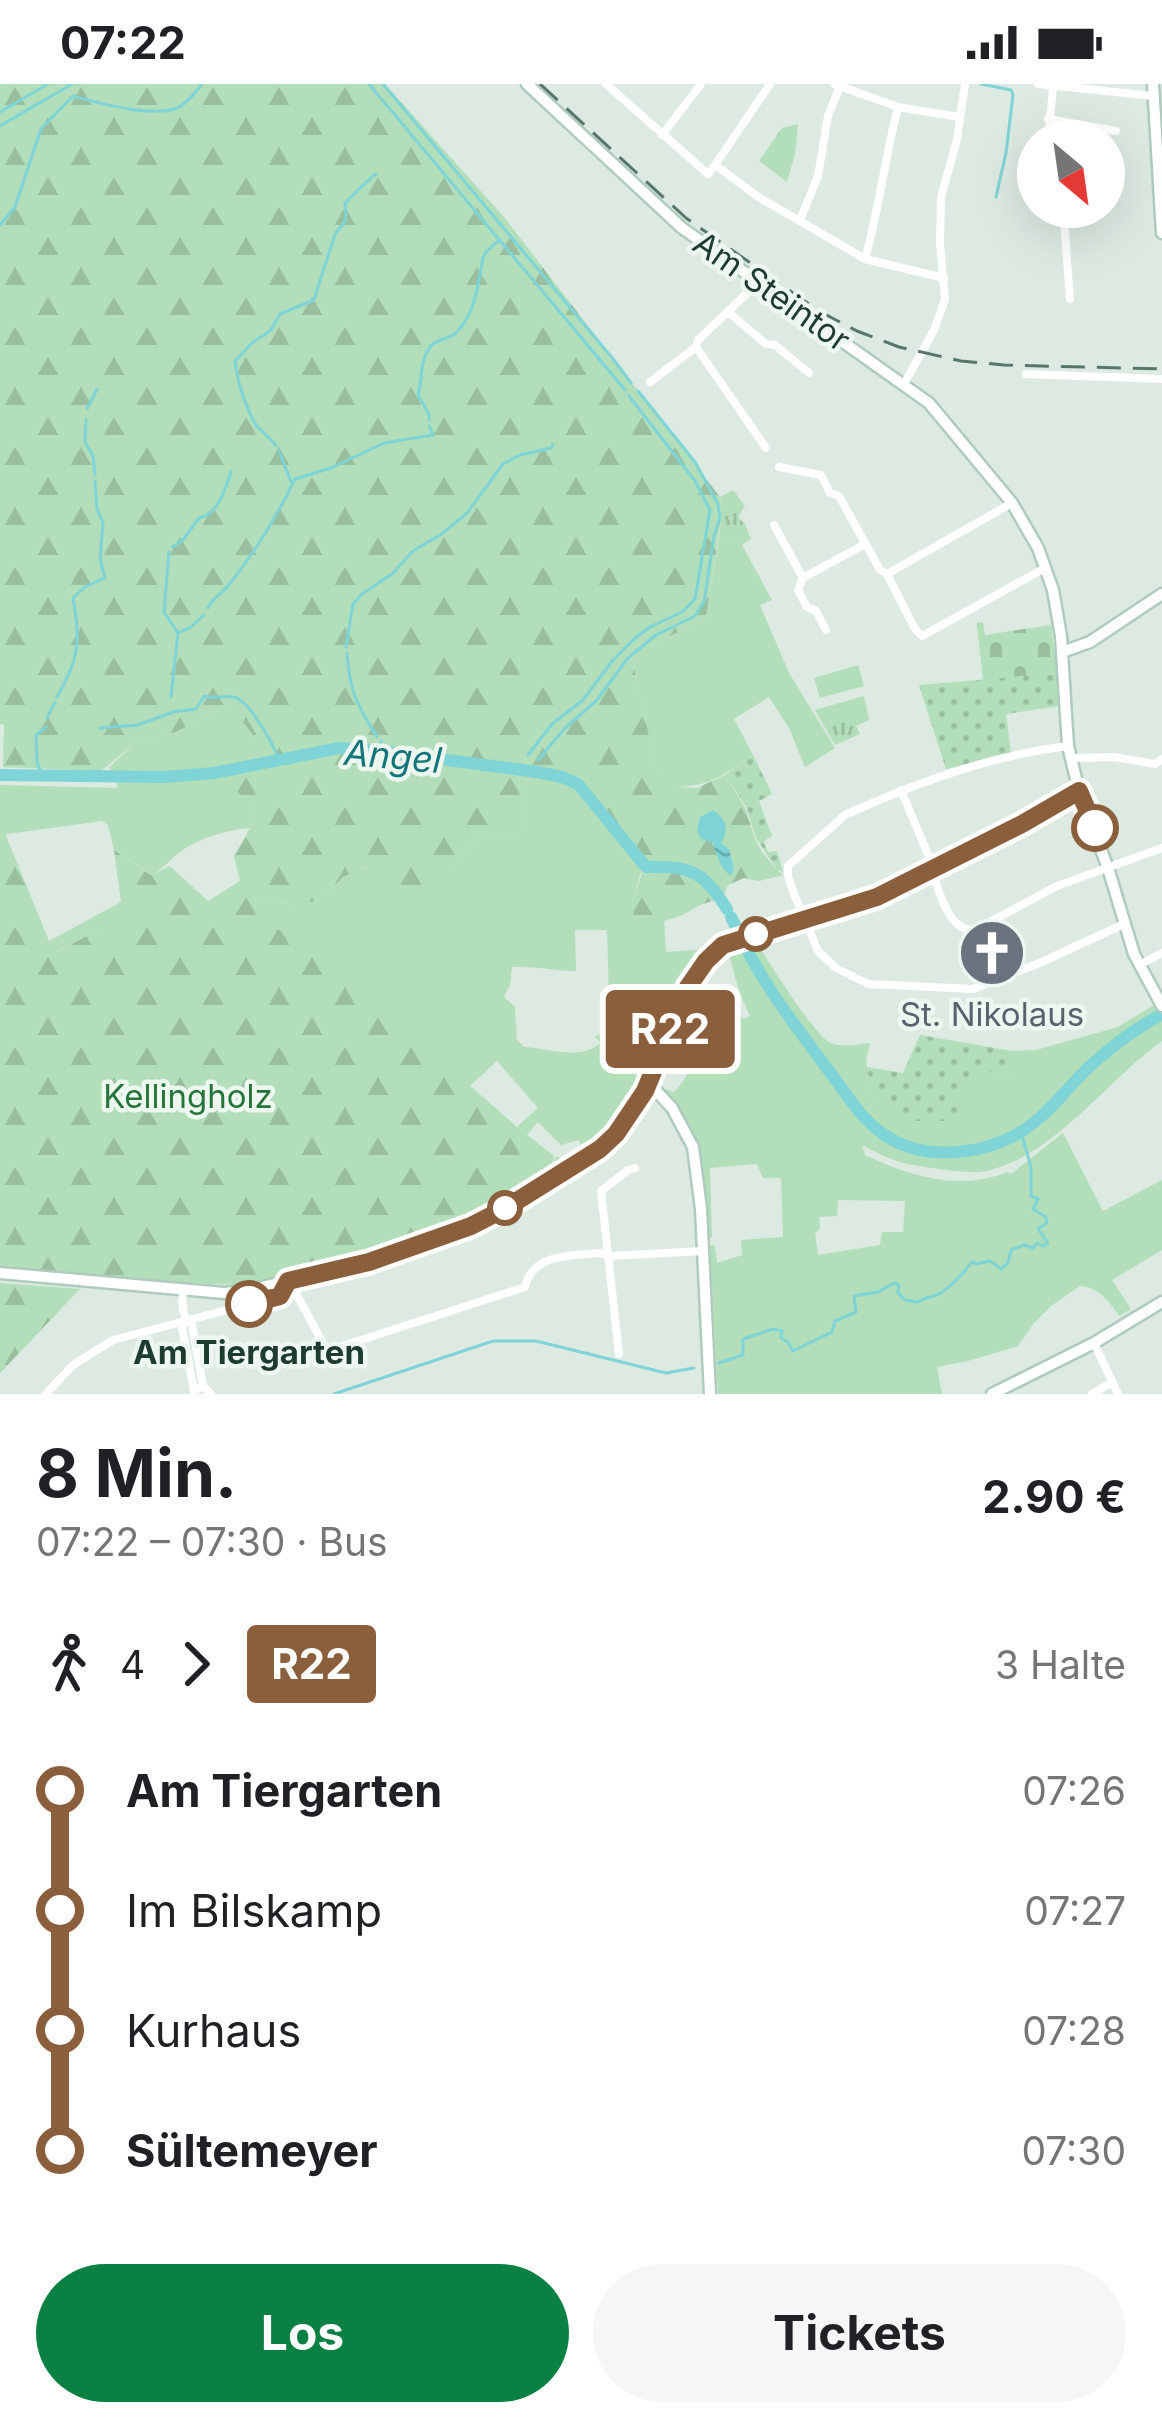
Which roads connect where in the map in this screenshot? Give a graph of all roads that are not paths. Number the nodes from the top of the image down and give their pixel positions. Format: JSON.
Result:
{"nodes":[{"id":1,"x":527,"y":84,"type":"edge"},
{"id":2,"x":700,"y":84,"type":"edge"},
{"id":3,"x":770,"y":84,"type":"edge"},
{"id":4,"x":965,"y":84,"type":"edge"},
{"id":5,"x":1038,"y":84,"type":"edge"},
{"id":6,"x":610,"y":85,"type":"edge"},
{"id":7,"x":837,"y":85,"type":"edge"},
{"id":8,"x":1053,"y":87,"type":"junction"},
{"id":9,"x":1156,"y":91,"type":"edge"},
{"id":10,"x":898,"y":107,"type":"junction"},
{"id":11,"x":959,"y":116,"type":"junction"},
{"id":12,"x":1048,"y":119,"type":"joint"},
{"id":13,"x":1054,"y":120,"type":"edge"},
{"id":14,"x":1162,"y":127,"type":"edge"},
{"id":15,"x":662,"y":135,"type":"junction"},
{"id":16,"x":1156,"y":142,"type":"junction"},
{"id":17,"x":715,"y":165,"type":"junction"},
{"id":18,"x":1161,"y":203,"type":"edge"},
{"id":19,"x":800,"y":220,"type":"junction"},
{"id":20,"x":1065,"y":228,"type":"edge"},
{"id":21,"x":1162,"y":233,"type":"edge"},
{"id":22,"x":865,"y":259,"type":"junction"},
{"id":23,"x":944,"y":278,"type":"junction"},
{"id":24,"x":759,"y":282,"type":"junction"},
{"id":25,"x":1070,"y":299,"type":"dead end"},
{"id":26,"x":728,"y":312,"type":"junction"},
{"id":27,"x":696,"y":346,"type":"junction"},
{"id":28,"x":809,"y":373,"type":"dead end"},
{"id":29,"x":1026,"y":374,"type":"dead end"},
{"id":30,"x":1162,"y":379,"type":"edge"},
{"id":31,"x":650,"y":382,"type":"dead end"},
{"id":32,"x":904,"y":384,"type":"junction"},
{"id":33,"x":766,"y":448,"type":"dead end"},
{"id":34,"x":779,"y":467,"type":"dead end"},
{"id":35,"x":1012,"y":502,"type":"junction"},
{"id":36,"x":774,"y":525,"type":"dead end"},
{"id":37,"x":865,"y":544,"type":"junction"},
{"id":38,"x":1046,"y":567,"type":"junction"},
{"id":39,"x":887,"y":574,"type":"junction"},
{"id":40,"x":803,"y":578,"type":"junction"},
{"id":41,"x":1162,"y":594,"type":"edge"},
{"id":42,"x":826,"y":630,"type":"dead end"},
{"id":43,"x":1062,"y":652,"type":"junction"},
{"id":44,"x":1069,"y":752,"type":"junction"},
{"id":45,"x":1162,"y":759,"type":"edge"},
{"id":46,"x":901,"y":790,"type":"junction"},
{"id":47,"x":1079,"y":791,"type":"junction"},
{"id":48,"x":1162,"y":848,"type":"edge"},
{"id":49,"x":1108,"y":868,"type":"junction"},
{"id":50,"x":932,"y":870,"type":"junction"},
{"id":51,"x":804,"y":920,"type":"junction"},
{"id":52,"x":1124,"y":924,"type":"junction"},
{"id":53,"x":1162,"y":953,"type":"edge"},
{"id":54,"x":1139,"y":965,"type":"junction"},
{"id":55,"x":1161,"y":1004,"type":"edge"},
{"id":56,"x":649,"y":1083,"type":"junction"},
{"id":57,"x":635,"y":1168,"type":"dead end"},
{"id":58,"x":703,"y":1250,"type":"junction"},
{"id":59,"x":608,"y":1256,"type":"junction"},
{"id":60,"x":0,"y":1273,"type":"edge"},
{"id":61,"x":288,"y":1281,"type":"junction"},
{"id":62,"x":183,"y":1291,"type":"junction"},
{"id":63,"x":280,"y":1296,"type":"junction"},
{"id":64,"x":1162,"y":1302,"type":"edge"},
{"id":65,"x":186,"y":1320,"type":"junction"},
{"id":66,"x":1094,"y":1343,"type":"junction"},
{"id":67,"x":619,"y":1354,"type":"dead end"},
{"id":68,"x":1113,"y":1382,"type":"junction"},
{"id":69,"x":196,"y":1390,"type":"edge"},
{"id":70,"x":46,"y":1394,"type":"edge"},
{"id":71,"x":211,"y":1394,"type":"edge"},
{"id":72,"x":710,"y":1394,"type":"edge"},
{"id":73,"x":992,"y":1394,"type":"edge"},
{"id":74,"x":1091,"y":1394,"type":"edge"},
{"id":75,"x":1118,"y":1394,"type":"edge"}],
"edges":[{"from":1,"to":24,"type":"street","name":"Am Steintor"},
{"from":2,"to":15,"type":"street"},
{"from":3,"to":17,"type":"street"},
{"from":4,"to":11,"type":"street"},
{"from":5,"to":8,"type":"street"},
{"from":6,"to":15,"type":"street"},
{"from":7,"to":10,"type":"street"},
{"from":7,"to":19,"type":"street"},
{"from":8,"to":9,"type":"street"},
{"from":8,"to":12,"type":"street"},
{"from":9,"to":16,"type":"street"},
{"from":10,"to":11,"type":"street"},
{"from":10,"to":22,"type":"street"},
{"from":11,"to":23,"type":"street"},
{"from":12,"to":13,"type":"street"},
{"from":14,"to":16,"type":"street"},
{"from":15,"to":17,"type":"street"},
{"from":16,"to":18,"type":"street"},
{"from":17,"to":19,"type":"street"},
{"from":18,"to":21,"type":"street"},
{"from":19,"to":22,"type":"street"},
{"from":20,"to":25,"type":"street"},
{"from":22,"to":23,"type":"street"},
{"from":23,"to":32,"type":"street"},
{"from":24,"to":26,"type":"street"},
{"from":24,"to":32,"type":"street","name":"Am Steintor"},
{"from":26,"to":27,"type":"street"},
{"from":26,"to":28,"type":"street"},
{"from":27,"to":31,"type":"street"},
{"from":27,"to":33,"type":"street"},
{"from":29,"to":30,"type":"street"},
{"from":32,"to":35,"type":"street","name":"Am Steintor"},
{"from":34,"to":37,"type":"street"},
{"from":35,"to":38,"type":"street","name":"Am Steintor"},
{"from":35,"to":39,"type":"street"},
{"from":36,"to":40,"type":"street"},
{"from":37,"to":39,"type":"street"},
{"from":37,"to":40,"type":"street"},
{"from":38,"to":39,"type":"street"},
{"from":38,"to":43,"type":"street","name":"Am Steintor"},
{"from":40,"to":42,"type":"street"},
{"from":41,"to":43,"type":"street"},
{"from":43,"to":44,"type":"street","name":"Am Steintor"},
{"from":44,"to":45,"type":"street"},
{"from":44,"to":46,"type":"street"},
{"from":44,"to":47,"type":"street","name":"Am Steintor"},
{"from":46,"to":50,"type":"street"},
{"from":46,"to":51,"type":"street"},
{"from":47,"to":49,"type":"street","name":"Am Steintor"},
{"from":47,"to":50,"type":"street"},
{"from":48,"to":49,"type":"street"},
{"from":49,"to":50,"type":"street"},
{"from":49,"to":52,"type":"street","name":"Am Steintor"},
{"from":50,"to":51,"type":"street"},
{"from":51,"to":52,"type":"street"},
{"from":51,"to":56,"type":"street"},
{"from":52,"to":54,"type":"street","name":"Am Steintor"},
{"from":53,"to":54,"type":"street"},
{"from":54,"to":55,"type":"street","name":"Am Steintor"},
{"from":56,"to":58,"type":"street"},
{"from":56,"to":61,"type":"street"},
{"from":57,"to":59,"type":"street"},
{"from":58,"to":59,"type":"street"},
{"from":58,"to":72,"type":"street"},
{"from":59,"to":63,"type":"street"},
{"from":59,"to":67,"type":"street"},
{"from":60,"to":62,"type":"street"},
{"from":61,"to":62,"type":"street"},
{"from":61,"to":63,"type":"street"},
{"from":62,"to":65,"type":"street"},
{"from":63,"to":65,"type":"street"},
{"from":64,"to":66,"type":"street"},
{"from":65,"to":69,"type":"street"},
{"from":65,"to":70,"type":"street"},
{"from":66,"to":68,"type":"street"},
{"from":66,"to":73,"type":"street"},
{"from":68,"to":74,"type":"street"},
{"from":68,"to":75,"type":"street"},
{"from":69,"to":71,"type":"street"}]}
